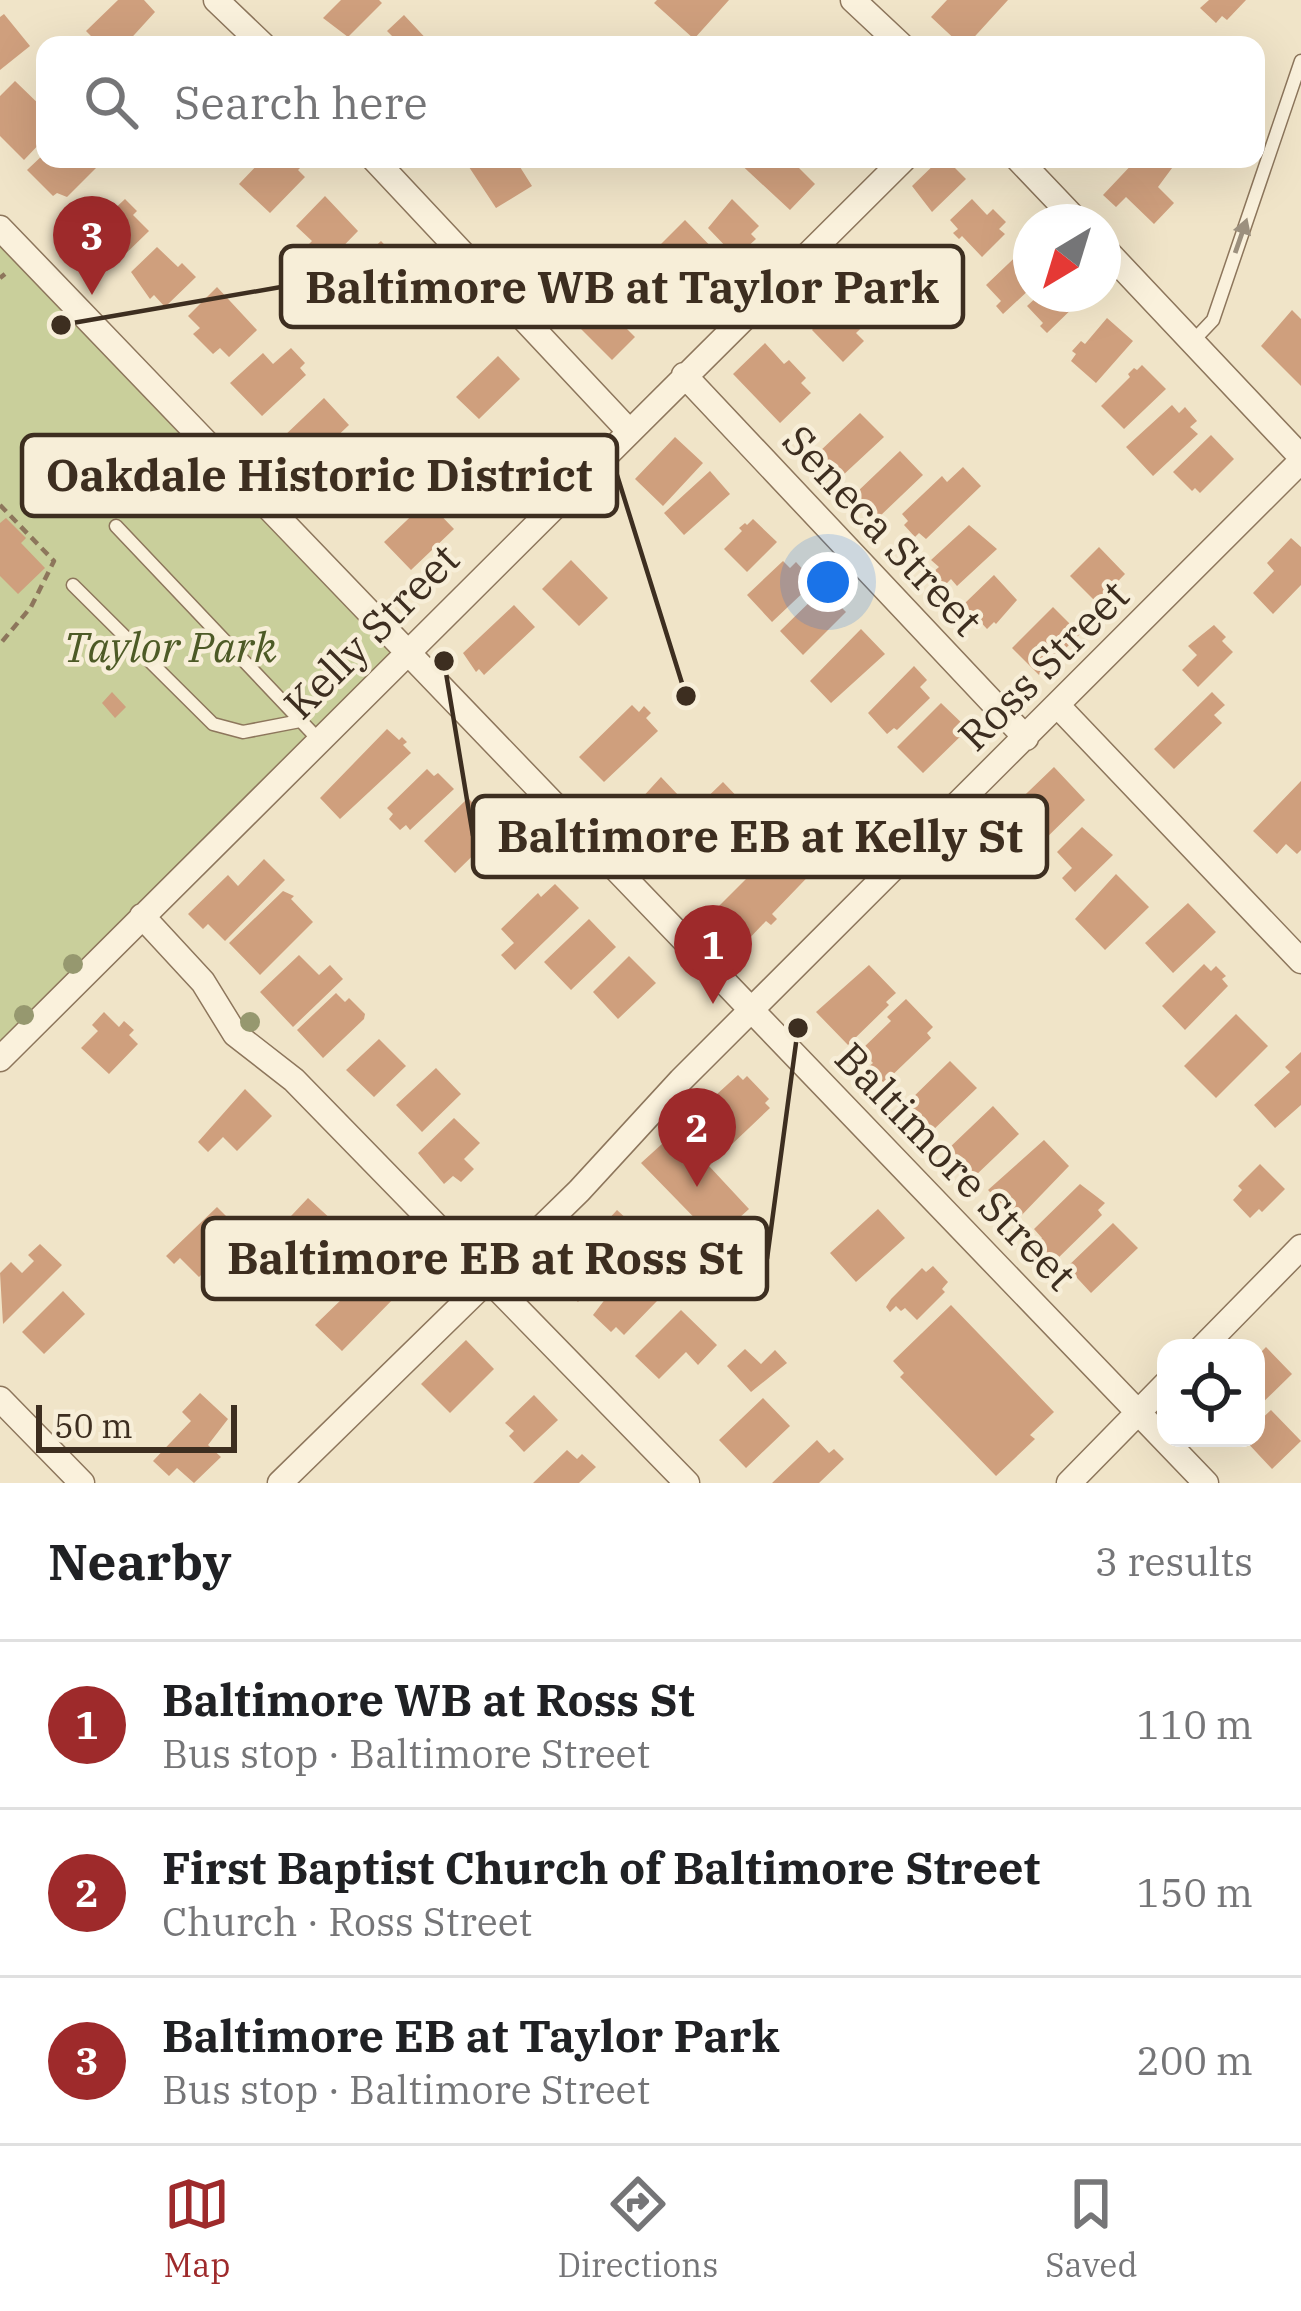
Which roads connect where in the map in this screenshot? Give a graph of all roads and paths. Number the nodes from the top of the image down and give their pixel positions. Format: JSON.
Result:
{"nodes":[{"id":1,"x":216,"y":0,"type":"edge"},
{"id":2,"x":853,"y":0,"type":"edge"},
{"id":3,"x":254,"y":36,"type":"edge"},
{"id":4,"x":891,"y":36,"type":"edge"},
{"id":5,"x":1301,"y":62,"type":"edge"},
{"id":6,"x":382,"y":168,"type":"edge"},
{"id":7,"x":895,"y":168,"type":"edge"},
{"id":8,"x":1027,"y":168,"type":"edge"},
{"id":9,"x":1265,"y":168,"type":"edge"},
{"id":10,"x":1265,"y":168,"type":"edge"},
{"id":11,"x":1061,"y":204,"type":"edge"},
{"id":12,"x":0,"y":228,"type":"edge"},
{"id":13,"x":1121,"y":267,"type":"edge"},
{"id":14,"x":1193,"y":341,"type":"junction"},
{"id":15,"x":684,"y":375,"type":"junction"},
{"id":16,"x":628,"y":430,"type":"junction"},
{"id":17,"x":1301,"y":459,"type":"edge"},
{"id":18,"x":0,"y":505,"type":"edge"},
{"id":19,"x":116,"y":526,"type":"dead end"},
{"id":20,"x":74,"y":585,"type":"dead end"},
{"id":21,"x":0,"y":644,"type":"edge"},
{"id":22,"x":408,"y":649,"type":"junction"},
{"id":23,"x":1058,"y":706,"type":"junction"},
{"id":24,"x":309,"y":730,"type":"junction"},
{"id":25,"x":1026,"y":738,"type":"junction"},
{"id":26,"x":142,"y":916,"type":"junction"},
{"id":27,"x":1301,"y":961,"type":"edge"},
{"id":28,"x":753,"y":1010,"type":"junction"},
{"id":29,"x":0,"y":1059,"type":"edge"},
{"id":30,"x":1301,"y":1247,"type":"edge"},
{"id":31,"x":490,"y":1279,"type":"junction"},
{"id":32,"x":1211,"y":1339,"type":"edge"},
{"id":33,"x":1157,"y":1393,"type":"edge"},
{"id":34,"x":0,"y":1399,"type":"edge"},
{"id":35,"x":1138,"y":1412,"type":"junction"},
{"id":36,"x":82,"y":1483,"type":"edge"},
{"id":37,"x":280,"y":1483,"type":"edge"},
{"id":38,"x":686,"y":1483,"type":"edge"},
{"id":39,"x":1069,"y":1483,"type":"edge"},
{"id":40,"x":1206,"y":1483,"type":"edge"}],
"edges":[{"from":1,"to":3,"type":"street"},
{"from":2,"to":4,"type":"street"},
{"from":10,"to":5,"type":"lane","one_way":true},
{"from":6,"to":16,"type":"street"},
{"from":7,"to":15,"type":"street","name":"Kelly Street"},
{"from":8,"to":11,"type":"street"},
{"from":14,"to":9,"type":"lane","one_way":true},
{"from":12,"to":22,"type":"street","name":"Baltimore Street"},
{"from":13,"to":14,"type":"street"},
{"from":14,"to":17,"type":"street"},
{"from":15,"to":16,"type":"street","name":"Kelly Street"},
{"from":15,"to":25,"type":"street","name":"Seneca Street"},
{"from":16,"to":22,"type":"street","name":"Kelly Street"},
{"from":17,"to":23,"type":"street","name":"Ross Street"},
{"from":18,"to":21,"type":"path"},
{"from":19,"to":24,"type":"lane"},
{"from":20,"to":24,"type":"lane"},
{"from":22,"to":24,"type":"street","name":"Kelly Street"},
{"from":22,"to":28,"type":"street","name":"Baltimore Street"},
{"from":23,"to":25,"type":"street","name":"Ross Street"},
{"from":23,"to":27,"type":"street"},
{"from":24,"to":26,"type":"street","name":"Kelly Street"},
{"from":25,"to":28,"type":"street","name":"Ross Street"},
{"from":26,"to":29,"type":"street","name":"Kelly Street"},
{"from":26,"to":31,"type":"street"},
{"from":28,"to":31,"type":"street","name":"Ross Street"},
{"from":28,"to":35,"type":"street","name":"Baltimore Street"},
{"from":30,"to":32,"type":"street"},
{"from":31,"to":37,"type":"street","name":"Ross Street"},
{"from":31,"to":38,"type":"street"},
{"from":33,"to":35,"type":"street"},
{"from":34,"to":36,"type":"street"},
{"from":35,"to":39,"type":"street"},
{"from":35,"to":40,"type":"street","name":"Baltimore Street"}]}
